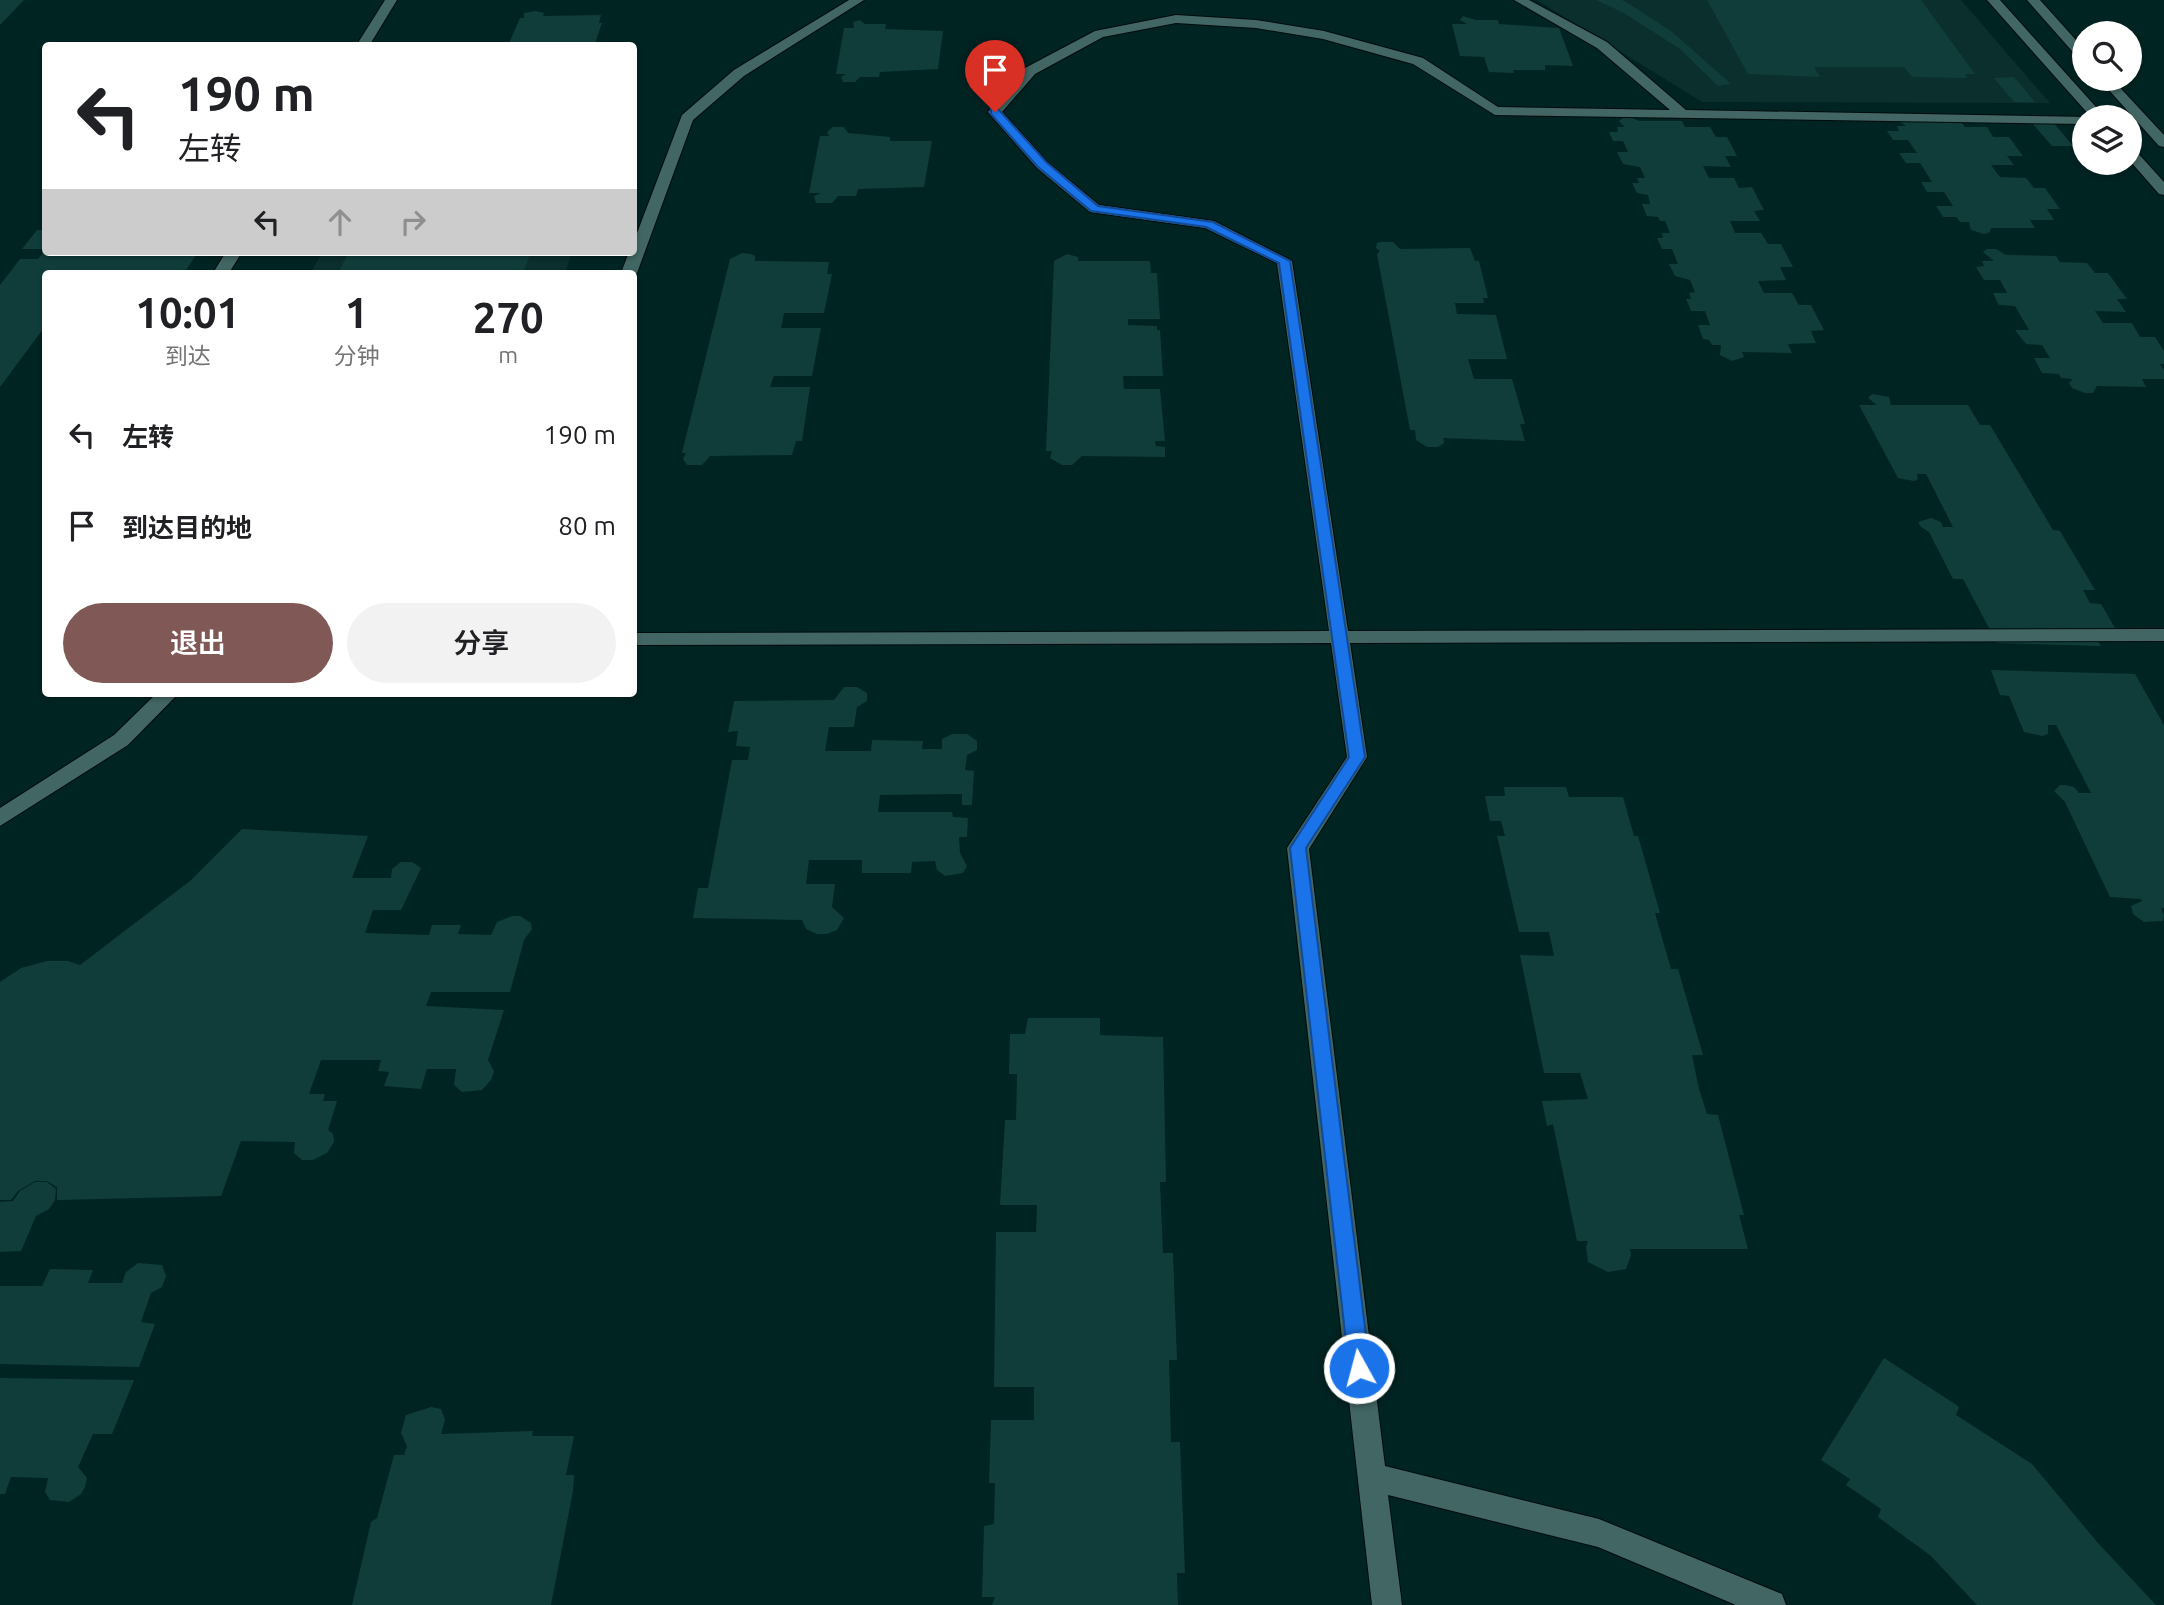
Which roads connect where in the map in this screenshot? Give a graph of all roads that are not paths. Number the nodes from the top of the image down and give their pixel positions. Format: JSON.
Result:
{"nodes":[{"id":1,"x":390,"y":0,"type":"edge"},
{"id":2,"x":858,"y":0,"type":"edge"},
{"id":3,"x":1520,"y":0,"type":"edge"},
{"id":4,"x":1993,"y":0,"type":"edge"},
{"id":5,"x":2033,"y":0,"type":"edge"},
{"id":6,"x":364,"y":42,"type":"edge"},
{"id":7,"x":2072,"y":43,"type":"edge"},
{"id":8,"x":2116,"y":91,"type":"edge"},
{"id":9,"x":2087,"y":105,"type":"edge"},
{"id":10,"x":1684,"y":115,"type":"junction"},
{"id":11,"x":2072,"y":120,"type":"edge"},
{"id":12,"x":2164,"y":143,"type":"edge"},
{"id":13,"x":2142,"y":166,"type":"edge"},
{"id":14,"x":2164,"y":191,"type":"edge"},
{"id":15,"x":637,"y":252,"type":"edge"},
{"id":16,"x":2164,"y":635,"type":"edge"},
{"id":17,"x":1340,"y":637,"type":"junction"},
{"id":18,"x":637,"y":639,"type":"edge"},
{"id":19,"x":165,"y":697,"type":"edge"},
{"id":20,"x":0,"y":818,"type":"edge"},
{"id":21,"x":1372,"y":1477,"type":"junction"},
{"id":22,"x":1387,"y":1605,"type":"edge"},
{"id":23,"x":1771,"y":1605,"type":"edge"}],
"edges":[{"from":1,"to":6,"type":"street"},
{"from":2,"to":15,"type":"street"},
{"from":3,"to":10,"type":"street"},
{"from":4,"to":9,"type":"street"},
{"from":5,"to":7,"type":"street"},
{"from":8,"to":12,"type":"street"},
{"from":10,"to":11,"type":"street"},
{"from":10,"to":17,"type":"street"},
{"from":13,"to":14,"type":"street"},
{"from":16,"to":17,"type":"street"},
{"from":17,"to":18,"type":"street"},
{"from":17,"to":21,"type":"street"},
{"from":19,"to":20,"type":"street"},
{"from":21,"to":22,"type":"street"},
{"from":21,"to":23,"type":"street"}]}
